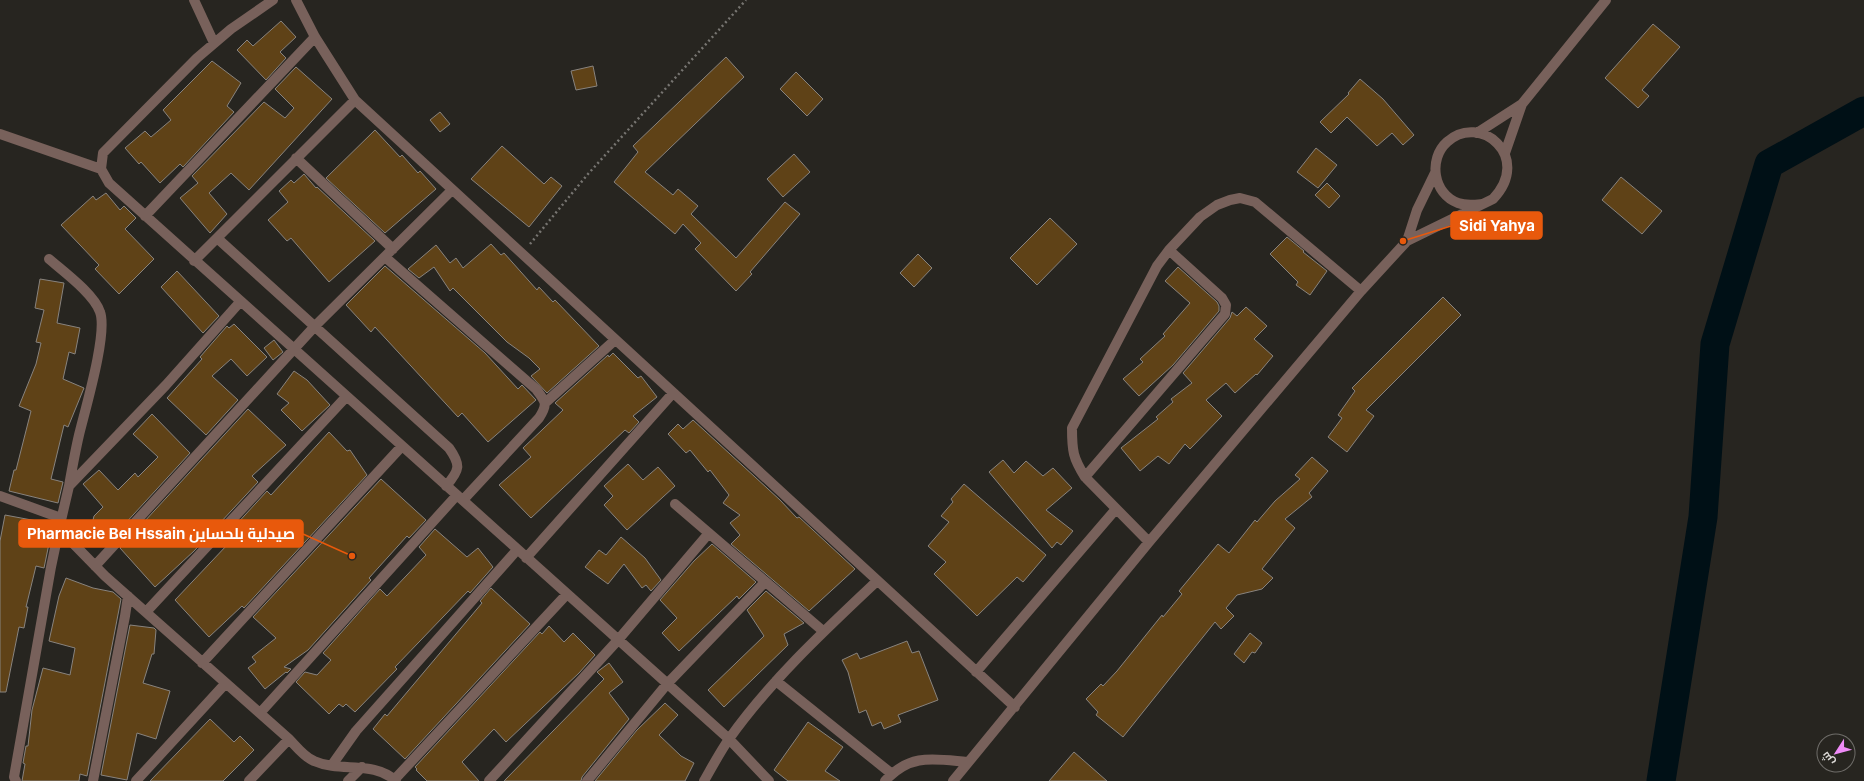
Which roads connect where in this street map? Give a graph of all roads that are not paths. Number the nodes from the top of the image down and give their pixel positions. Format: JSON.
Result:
{"nodes":[{"id":1,"x":194,"y":0,"type":"edge"},
{"id":2,"x":273,"y":0,"type":"edge"},
{"id":3,"x":296,"y":0,"type":"edge"},
{"id":4,"x":1606,"y":0,"type":"edge"},
{"id":5,"x":315,"y":37,"type":"junction"},
{"id":6,"x":214,"y":43,"type":"junction"},
{"id":7,"x":355,"y":100,"type":"junction"},
{"id":8,"x":1522,"y":104,"type":"junction"},
{"id":9,"x":1477,"y":133,"type":"junction"},
{"id":10,"x":0,"y":134,"type":"edge"},
{"id":11,"x":1505,"y":153,"type":"junction"},
{"id":12,"x":296,"y":158,"type":"junction"},
{"id":13,"x":101,"y":169,"type":"junction"},
{"id":14,"x":1435,"y":173,"type":"junction"},
{"id":15,"x":452,"y":190,"type":"junction"},
{"id":16,"x":1482,"y":204,"type":"junction"},
{"id":17,"x":145,"y":216,"type":"junction"},
{"id":18,"x":217,"y":238,"type":"junction"},
{"id":19,"x":1407,"y":241,"type":"junction"},
{"id":20,"x":393,"y":249,"type":"junction"},
{"id":21,"x":1169,"y":250,"type":"junction"},
{"id":22,"x":385,"y":257,"type":"junction"},
{"id":23,"x":50,"y":259,"type":"dead end"},
{"id":24,"x":194,"y":261,"type":"junction"},
{"id":25,"x":1361,"y":291,"type":"junction"},
{"id":26,"x":240,"y":302,"type":"junction"},
{"id":27,"x":315,"y":326,"type":"junction"},
{"id":28,"x":615,"y":340,"type":"junction"},
{"id":29,"x":293,"y":350,"type":"junction"},
{"id":30,"x":674,"y":393,"type":"junction"},
{"id":31,"x":346,"y":397,"type":"junction"},
{"id":32,"x":546,"y":403,"type":"junction"},
{"id":33,"x":402,"y":446,"type":"junction"},
{"id":34,"x":1085,"y":477,"type":"junction"},
{"id":35,"x":69,"y":486,"type":"junction"},
{"id":36,"x":446,"y":486,"type":"junction"},
{"id":37,"x":0,"y":496,"type":"edge"},
{"id":38,"x":460,"y":498,"type":"junction"},
{"id":39,"x":675,"y":504,"type":"dead end"},
{"id":40,"x":1116,"y":509,"type":"junction"},
{"id":41,"x":61,"y":518,"type":"junction"},
{"id":42,"x":59,"y":529,"type":"junction"},
{"id":43,"x":709,"y":533,"type":"junction"},
{"id":44,"x":1149,"y":542,"type":"junction"},
{"id":45,"x":517,"y":550,"type":"junction"},
{"id":46,"x":526,"y":558,"type":"junction"},
{"id":47,"x":95,"y":566,"type":"junction"},
{"id":48,"x":877,"y":581,"type":"junction"},
{"id":49,"x":766,"y":582,"type":"junction"},
{"id":50,"x":567,"y":594,"type":"junction"},
{"id":51,"x":128,"y":596,"type":"junction"},
{"id":52,"x":146,"y":612,"type":"junction"},
{"id":53,"x":823,"y":632,"type":"junction"},
{"id":54,"x":618,"y":640,"type":"junction"},
{"id":55,"x":202,"y":663,"type":"junction"},
{"id":56,"x":976,"y":672,"type":"junction"},
{"id":57,"x":776,"y":681,"type":"junction"},
{"id":58,"x":225,"y":684,"type":"junction"},
{"id":59,"x":667,"y":684,"type":"junction"},
{"id":60,"x":1014,"y":707,"type":"junction"},
{"id":61,"x":260,"y":713,"type":"junction"},
{"id":62,"x":289,"y":738,"type":"junction"},
{"id":63,"x":729,"y":740,"type":"junction"},
{"id":64,"x":967,"y":762,"type":"junction"},
{"id":65,"x":332,"y":765,"type":"junction"},
{"id":66,"x":362,"y":767,"type":"junction"},
{"id":67,"x":888,"y":777,"type":"edge"},
{"id":68,"x":395,"y":780,"type":"edge"},
{"id":69,"x":16,"y":781,"type":"edge"},
{"id":70,"x":93,"y":781,"type":"edge"},
{"id":71,"x":136,"y":781,"type":"edge"},
{"id":72,"x":248,"y":781,"type":"edge"},
{"id":73,"x":348,"y":781,"type":"edge"},
{"id":74,"x":489,"y":781,"type":"edge"},
{"id":75,"x":587,"y":781,"type":"edge"},
{"id":76,"x":704,"y":781,"type":"edge"},
{"id":77,"x":768,"y":781,"type":"edge"},
{"id":78,"x":953,"y":781,"type":"edge"}],
"edges":[{"from":1,"to":6,"type":"street"},
{"from":2,"to":6,"type":"street"},
{"from":3,"to":5,"type":"street"},
{"from":4,"to":8,"type":"street"},
{"from":5,"to":7,"type":"street"},
{"from":5,"to":17,"type":"street"},
{"from":6,"to":13,"type":"street"},
{"from":7,"to":12,"type":"street"},
{"from":7,"to":15,"type":"street"},
{"from":8,"to":9,"type":"street"},
{"from":8,"to":11,"type":"street"},
{"from":9,"to":11,"type":"street"},
{"from":9,"to":14,"type":"street"},
{"from":10,"to":13,"type":"street"},
{"from":11,"to":16,"type":"street"},
{"from":12,"to":18,"type":"street"},
{"from":12,"to":20,"type":"street"},
{"from":13,"to":17,"type":"street"},
{"from":14,"to":16,"type":"street"},
{"from":14,"to":19,"type":"street"},
{"from":15,"to":20,"type":"street"},
{"from":15,"to":28,"type":"street"},
{"from":16,"to":19,"type":"street"},
{"from":17,"to":24,"type":"street"},
{"from":18,"to":24,"type":"street"},
{"from":18,"to":27,"type":"street"},
{"from":19,"to":25,"type":"street"},
{"from":20,"to":22,"type":"street"},
{"from":21,"to":25,"type":"street"},
{"from":21,"to":34,"type":"street"},
{"from":21,"to":34,"type":"street"},
{"from":22,"to":27,"type":"street"},
{"from":22,"to":32,"type":"street"},
{"from":23,"to":35,"type":"street"},
{"from":24,"to":26,"type":"street"},
{"from":25,"to":44,"type":"street"},
{"from":26,"to":29,"type":"street"},
{"from":26,"to":35,"type":"street"},
{"from":27,"to":29,"type":"street"},
{"from":27,"to":36,"type":"street"},
{"from":28,"to":30,"type":"street"},
{"from":28,"to":32,"type":"street"},
{"from":29,"to":31,"type":"street"},
{"from":29,"to":47,"type":"street"},
{"from":30,"to":46,"type":"street"},
{"from":30,"to":48,"type":"street"},
{"from":31,"to":33,"type":"street"},
{"from":31,"to":52,"type":"street"},
{"from":32,"to":38,"type":"street"},
{"from":33,"to":36,"type":"street"},
{"from":33,"to":55,"type":"street"},
{"from":34,"to":40,"type":"street"},
{"from":35,"to":41,"type":"street"},
{"from":36,"to":38,"type":"street"},
{"from":37,"to":41,"type":"street"},
{"from":38,"to":45,"type":"street"},
{"from":38,"to":61,"type":"street"},
{"from":39,"to":43,"type":"street"},
{"from":40,"to":44,"type":"street"},
{"from":40,"to":56,"type":"street"},
{"from":41,"to":42,"type":"street"},
{"from":42,"to":47,"type":"street"},
{"from":42,"to":69,"type":"street"},
{"from":43,"to":49,"type":"street"},
{"from":43,"to":54,"type":"street"},
{"from":44,"to":60,"type":"street"},
{"from":45,"to":46,"type":"street"},
{"from":45,"to":65,"type":"street"},
{"from":46,"to":50,"type":"street"},
{"from":47,"to":51,"type":"street"},
{"from":48,"to":53,"type":"street"},
{"from":48,"to":56,"type":"street"},
{"from":49,"to":53,"type":"street"},
{"from":49,"to":59,"type":"street"},
{"from":50,"to":54,"type":"street"},
{"from":50,"to":68,"type":"street"},
{"from":51,"to":52,"type":"street"},
{"from":51,"to":70,"type":"street"},
{"from":52,"to":55,"type":"street"},
{"from":53,"to":57,"type":"street"},
{"from":54,"to":59,"type":"street"},
{"from":54,"to":74,"type":"street"},
{"from":55,"to":58,"type":"street"},
{"from":56,"to":60,"type":"street"},
{"from":57,"to":63,"type":"street"},
{"from":57,"to":67,"type":"street"},
{"from":58,"to":61,"type":"street"},
{"from":58,"to":71,"type":"street"},
{"from":59,"to":63,"type":"street"},
{"from":59,"to":75,"type":"street"},
{"from":60,"to":64,"type":"street"},
{"from":61,"to":62,"type":"street"},
{"from":62,"to":65,"type":"street"},
{"from":62,"to":72,"type":"street"},
{"from":63,"to":76,"type":"street"},
{"from":63,"to":77,"type":"street"},
{"from":64,"to":67,"type":"street"},
{"from":64,"to":78,"type":"street"},
{"from":65,"to":66,"type":"street"},
{"from":66,"to":68,"type":"street"},
{"from":66,"to":73,"type":"street"}]}
